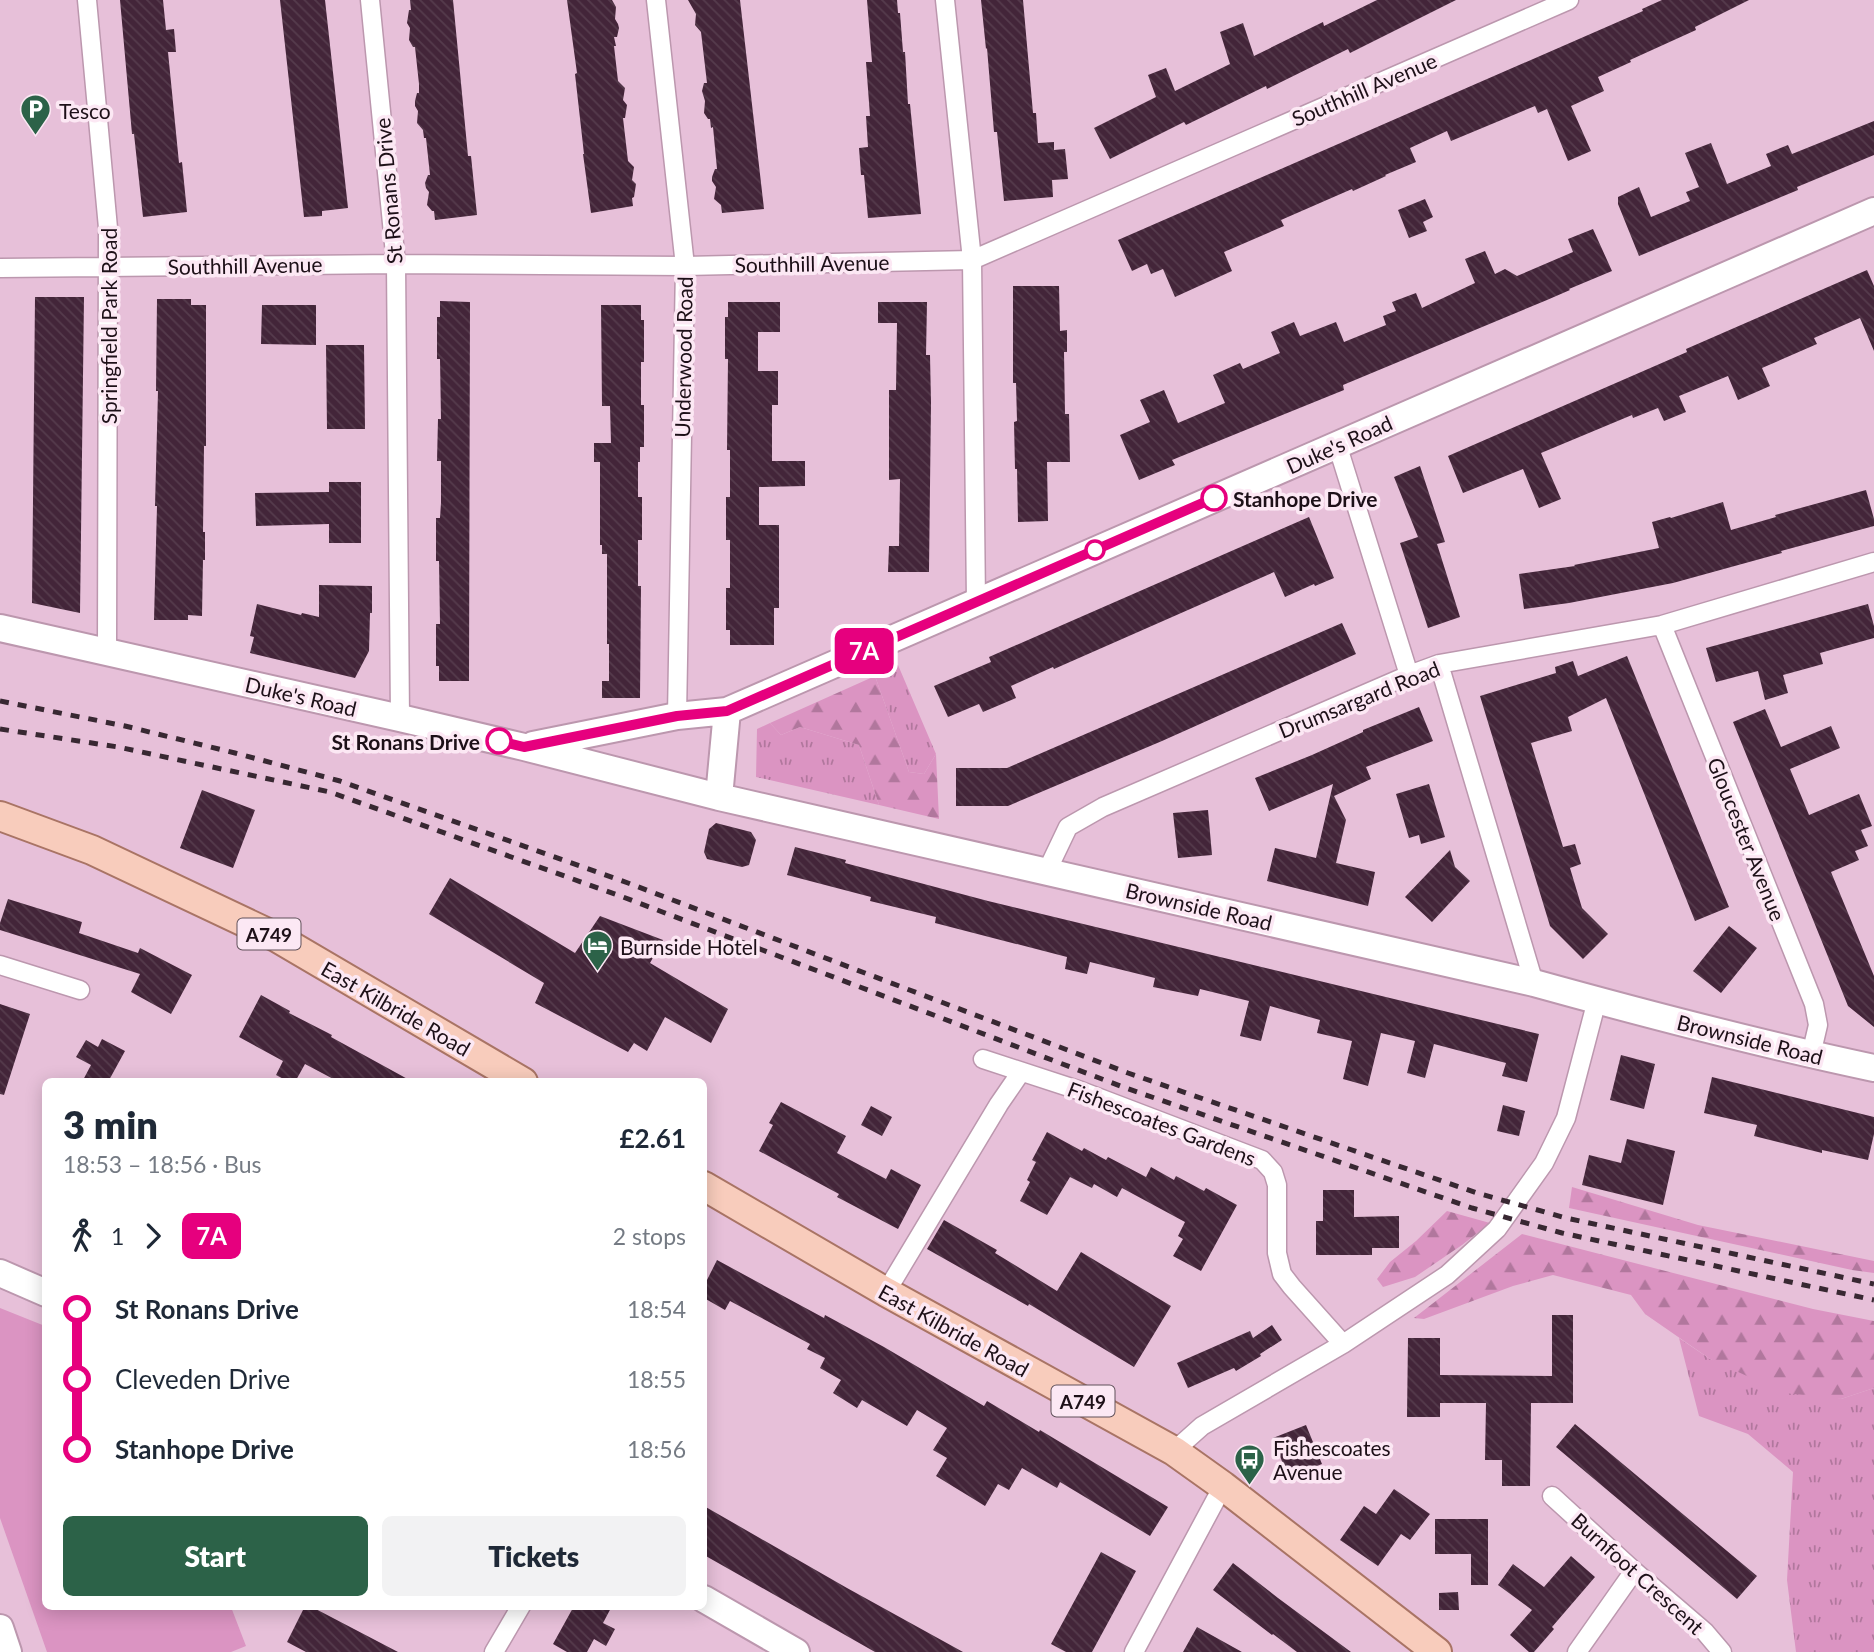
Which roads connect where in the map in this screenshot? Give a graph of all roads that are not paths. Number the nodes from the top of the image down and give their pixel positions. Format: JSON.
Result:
{"nodes":[{"id":1,"x":86,"y":0,"type":"edge"},
{"id":2,"x":370,"y":0,"type":"edge"},
{"id":3,"x":656,"y":0,"type":"edge"},
{"id":4,"x":945,"y":0,"type":"edge"},
{"id":5,"x":1569,"y":0,"type":"edge"},
{"id":6,"x":1874,"y":211,"type":"edge"},
{"id":7,"x":972,"y":260,"type":"junction"},
{"id":8,"x":396,"y":264,"type":"junction"},
{"id":9,"x":685,"y":266,"type":"junction"},
{"id":10,"x":109,"y":267,"type":"junction"},
{"id":11,"x":0,"y":268,"type":"edge"},
{"id":12,"x":1337,"y":444,"type":"junction"},
{"id":13,"x":1874,"y":562,"type":"edge"},
{"id":14,"x":976,"y":602,"type":"junction"},
{"id":15,"x":1662,"y":625,"type":"junction"},
{"id":16,"x":0,"y":628,"type":"edge"},
{"id":17,"x":107,"y":652,"type":"junction"},
{"id":18,"x":1439,"y":664,"type":"junction"},
{"id":19,"x":1409,"y":674,"type":"junction"},
{"id":20,"x":727,"y":711,"type":"junction"},
{"id":21,"x":677,"y":716,"type":"junction"},
{"id":22,"x":400,"y":718,"type":"junction"},
{"id":23,"x":524,"y":747,"type":"junction"},
{"id":24,"x":719,"y":797,"type":"junction"},
{"id":25,"x":0,"y":816,"type":"edge"},
{"id":26,"x":1047,"y":872,"type":"junction"},
{"id":27,"x":0,"y":965,"type":"edge"},
{"id":28,"x":1534,"y":983,"type":"junction"},
{"id":29,"x":80,"y":990,"type":"dead end"},
{"id":30,"x":1597,"y":1000,"type":"junction"},
{"id":31,"x":1811,"y":1055,"type":"junction"},
{"id":32,"x":983,"y":1059,"type":"dead end"},
{"id":33,"x":1874,"y":1068,"type":"edge"},
{"id":34,"x":1021,"y":1072,"type":"junction"},
{"id":35,"x":516,"y":1078,"type":"edge"},
{"id":36,"x":707,"y":1188,"type":"edge"},
{"id":37,"x":0,"y":1273,"type":"edge"},
{"id":38,"x":42,"y":1291,"type":"edge"},
{"id":39,"x":886,"y":1292,"type":"junction"},
{"id":40,"x":1343,"y":1344,"type":"junction"},
{"id":41,"x":1174,"y":1451,"type":"junction"},
{"id":42,"x":1223,"y":1486,"type":"junction"},
{"id":43,"x":1552,"y":1496,"type":"dead end"},
{"id":44,"x":1634,"y":1571,"type":"junction"},
{"id":45,"x":707,"y":1601,"type":"edge"},
{"id":46,"x":519,"y":1610,"type":"edge"},
{"id":47,"x":0,"y":1628,"type":"edge"},
{"id":48,"x":1429,"y":1650,"type":"edge"},
{"id":49,"x":8,"y":1652,"type":"edge"},
{"id":50,"x":494,"y":1652,"type":"edge"},
{"id":51,"x":796,"y":1652,"type":"edge"},
{"id":52,"x":1134,"y":1652,"type":"edge"},
{"id":53,"x":1577,"y":1652,"type":"edge"},
{"id":54,"x":1722,"y":1652,"type":"edge"}],
"edges":[{"from":1,"to":10,"type":"street","name":"Springfield Park Road"},
{"from":2,"to":8,"type":"street","name":"St Ronans Drive"},
{"from":3,"to":9,"type":"street","name":"Underwood Road"},
{"from":4,"to":7,"type":"street"},
{"from":5,"to":7,"type":"street","name":"Southhill Avenue"},
{"from":6,"to":12,"type":"main road","name":"Duke's Road"},
{"from":7,"to":9,"type":"street","name":"Southhill Avenue"},
{"from":7,"to":14,"type":"street"},
{"from":8,"to":9,"type":"street","name":"Southhill Avenue"},
{"from":8,"to":10,"type":"street","name":"Southhill Avenue"},
{"from":8,"to":22,"type":"street","name":"St Ronans Drive"},
{"from":9,"to":21,"type":"street","name":"Underwood Road"},
{"from":10,"to":11,"type":"street","name":"Southhill Avenue"},
{"from":10,"to":17,"type":"street","name":"Springfield Park Road"},
{"from":12,"to":14,"type":"main road","name":"Duke's Road"},
{"from":12,"to":19,"type":"street"},
{"from":13,"to":15,"type":"street","name":"Drumsargard Road"},
{"from":14,"to":20,"type":"main road","name":"Duke's Road"},
{"from":15,"to":18,"type":"street","name":"Drumsargard Road"},
{"from":15,"to":31,"type":"street","name":"Gloucester Avenue"},
{"from":16,"to":17,"type":"main road","name":"Duke's Road"},
{"from":17,"to":22,"type":"main road","name":"Duke's Road"},
{"from":18,"to":19,"type":"street","name":"Drumsargard Road"},
{"from":18,"to":28,"type":"street"},
{"from":19,"to":26,"type":"street","name":"Drumsargard Road"},
{"from":20,"to":21,"type":"main road","name":"Duke's Road"},
{"from":20,"to":24,"type":"main road"},
{"from":21,"to":23,"type":"main road","name":"Duke's Road"},
{"from":22,"to":23,"type":"main road","name":"Duke's Road"},
{"from":23,"to":24,"type":"main road","name":"Brownside Road"},
{"from":24,"to":26,"type":"main road","name":"Brownside Road"},
{"from":25,"to":35,"type":"main road","name":"East Kilbride Road","number":"A749"},
{"from":26,"to":28,"type":"main road","name":"Brownside Road"},
{"from":27,"to":29,"type":"street"},
{"from":28,"to":30,"type":"main road","name":"Brownside Road"},
{"from":30,"to":31,"type":"main road","name":"Brownside Road"},
{"from":30,"to":40,"type":"street"},
{"from":31,"to":33,"type":"main road","name":"Brownside Road"},
{"from":32,"to":34,"type":"street","name":"Fishescoates Gardens"},
{"from":34,"to":39,"type":"street"},
{"from":34,"to":40,"type":"street","name":"Fishescoates Gardens"},
{"from":36,"to":39,"type":"main road","name":"East Kilbride Road","number":"A749"},
{"from":37,"to":38,"type":"main road"},
{"from":39,"to":41,"type":"main road","name":"East Kilbride Road","number":"A749"},
{"from":40,"to":41,"type":"street"},
{"from":41,"to":42,"type":"main road","name":"East Kilbride Road","number":"A749"},
{"from":42,"to":48,"type":"main road","name":"East Kilbride Road","number":"A749"},
{"from":42,"to":52,"type":"street"},
{"from":43,"to":44,"type":"street","name":"Burnfoot Crescent"},
{"from":44,"to":53,"type":"street"},
{"from":44,"to":54,"type":"street","name":"Burnfoot Crescent"},
{"from":45,"to":51,"type":"main road"},
{"from":46,"to":50,"type":"street"},
{"from":47,"to":49,"type":"main road"}]}
